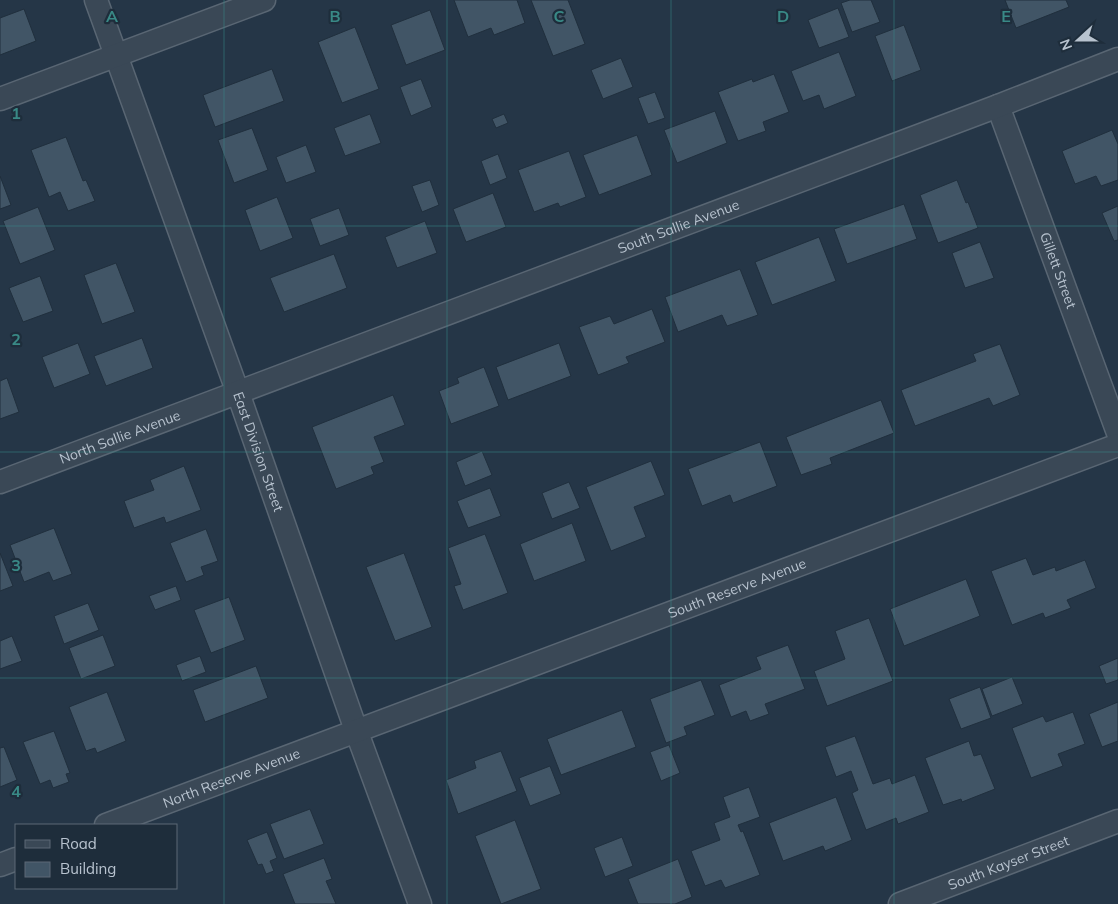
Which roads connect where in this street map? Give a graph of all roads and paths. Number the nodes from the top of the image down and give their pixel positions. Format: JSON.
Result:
{"nodes":[{"id":1,"x":96,"y":0,"type":"edge"},
{"id":2,"x":264,"y":0,"type":"edge"},
{"id":3,"x":116,"y":55,"type":"junction"},
{"id":4,"x":1118,"y":59,"type":"edge"},
{"id":5,"x":0,"y":99,"type":"edge"},
{"id":6,"x":998,"y":106,"type":"junction"},
{"id":7,"x":238,"y":393,"type":"junction"},
{"id":8,"x":1118,"y":433,"type":"edge"},
{"id":9,"x":1118,"y":446,"type":"edge"},
{"id":10,"x":0,"y":482,"type":"edge"},
{"id":11,"x":356,"y":730,"type":"junction"},
{"id":12,"x":1118,"y":821,"type":"edge"},
{"id":13,"x":109,"y":824,"type":"edge"},
{"id":14,"x":15,"y":859,"type":"edge"},
{"id":15,"x":0,"y":865,"type":"edge"},
{"id":16,"x":420,"y":904,"type":"edge"},
{"id":17,"x":900,"y":904,"type":"edge"}],
"edges":[{"from":1,"to":3,"type":"street","name":"East Division Street"},
{"from":2,"to":3,"type":"street"},
{"from":3,"to":5,"type":"street"},
{"from":3,"to":7,"type":"street","name":"East Division Street"},
{"from":4,"to":6,"type":"street","name":"South Sallie Avenue"},
{"from":6,"to":7,"type":"street","name":"South Sallie Avenue"},
{"from":6,"to":8,"type":"street","name":"Gillett Street"},
{"from":7,"to":10,"type":"street","name":"North Sallie Avenue"},
{"from":7,"to":11,"type":"street","name":"East Division Street"},
{"from":9,"to":11,"type":"street","name":"South Reserve Avenue"},
{"from":11,"to":13,"type":"street","name":"North Reserve Avenue"},
{"from":11,"to":16,"type":"street","name":"East Division Street"},
{"from":12,"to":17,"type":"street","name":"South Kayser Street"},
{"from":14,"to":15,"type":"street"}]}
